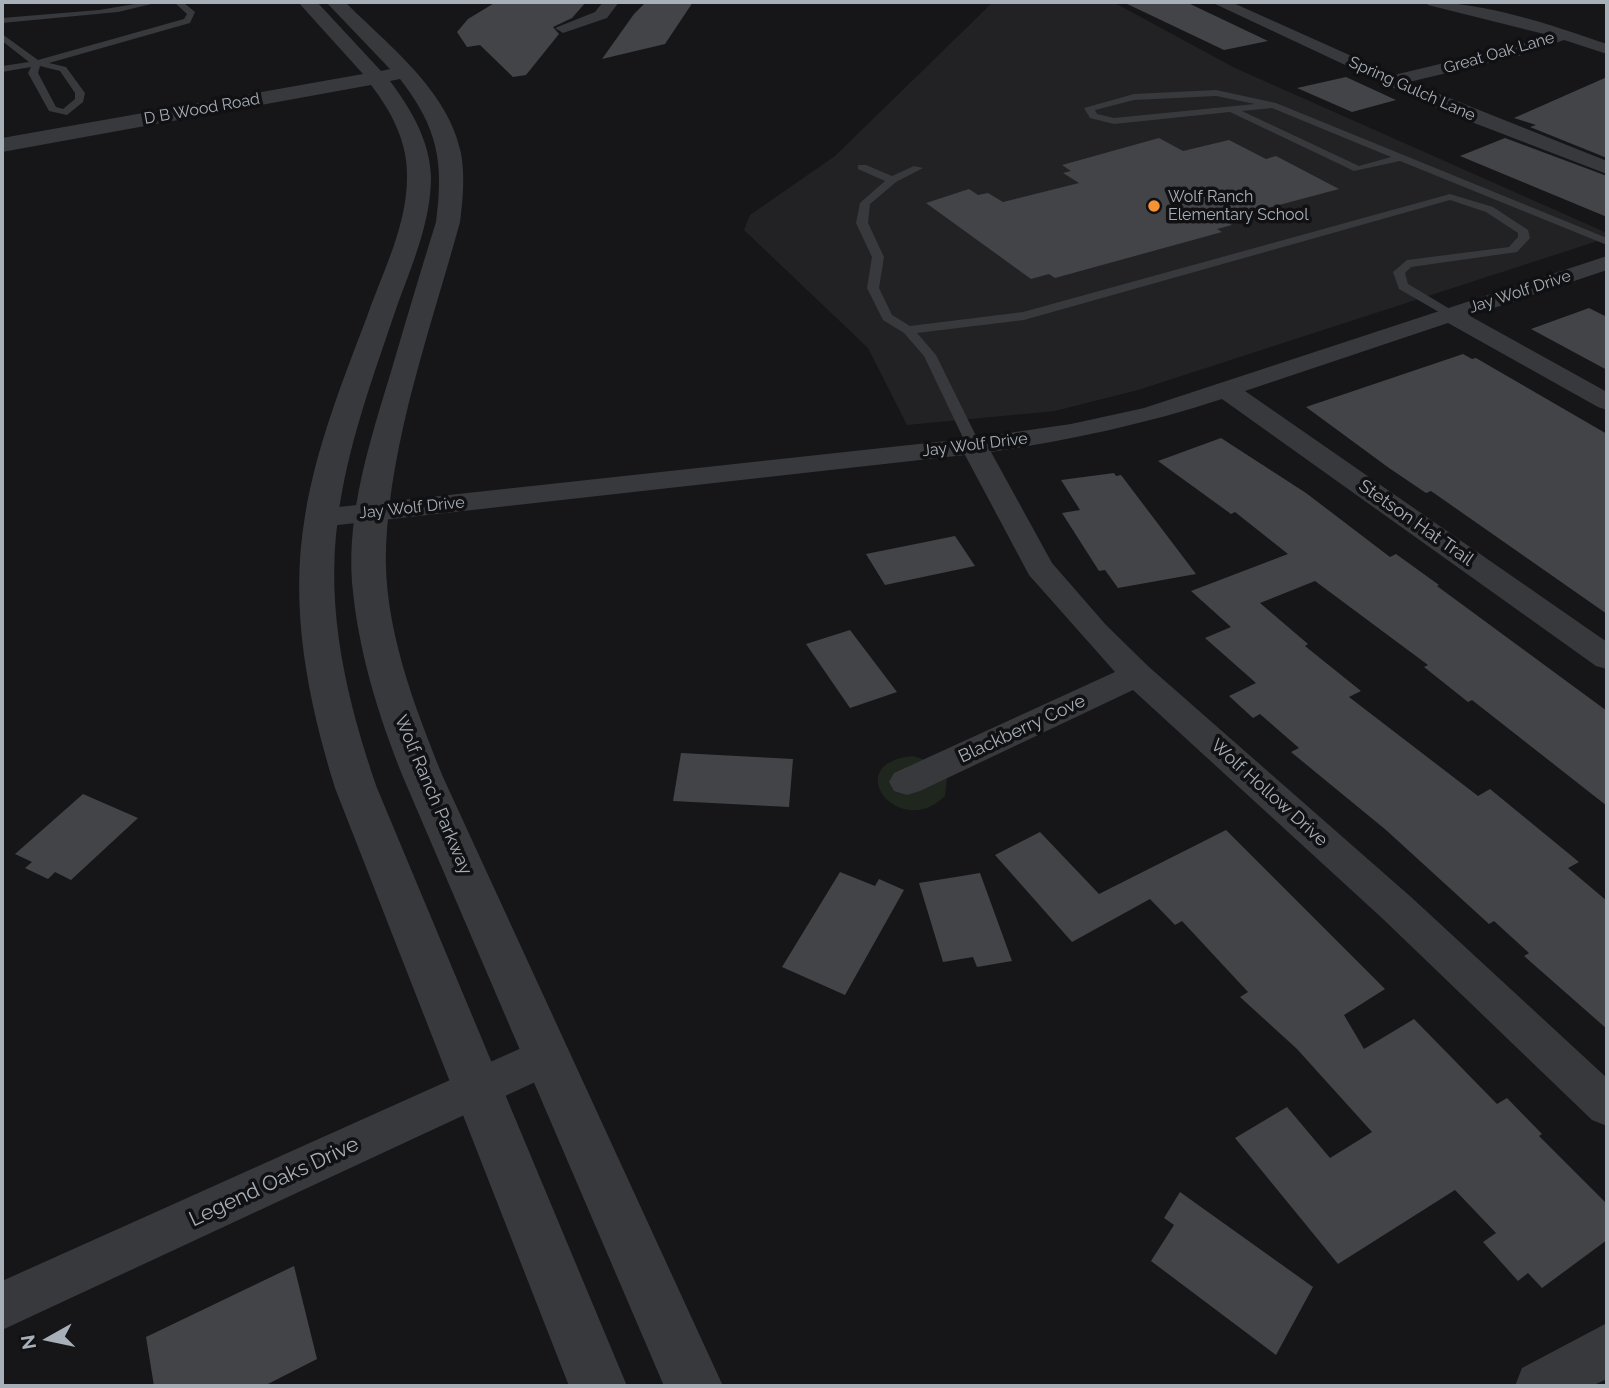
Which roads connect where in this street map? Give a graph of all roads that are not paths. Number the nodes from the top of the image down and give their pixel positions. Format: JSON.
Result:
{"nodes":[{"id":1,"x":120,"y":2,"type":"edge"},
{"id":2,"x":156,"y":2,"type":"edge"},
{"id":3,"x":178,"y":2,"type":"edge"},
{"id":4,"x":307,"y":2,"type":"edge"},
{"id":5,"x":335,"y":2,"type":"edge"},
{"id":6,"x":611,"y":2,"type":"edge"},
{"id":7,"x":1219,"y":2,"type":"edge"},
{"id":8,"x":1433,"y":2,"type":"edge"},
{"id":9,"x":1497,"y":2,"type":"edge"},
{"id":10,"x":74,"y":12,"type":"junction"},
{"id":11,"x":1477,"y":12,"type":"junction"},
{"id":12,"x":2,"y":21,"type":"edge"},
{"id":13,"x":563,"y":28,"type":"dead end"},
{"id":14,"x":1566,"y":34,"type":"junction"},
{"id":15,"x":2,"y":37,"type":"edge"},
{"id":16,"x":1607,"y":49,"type":"edge"},
{"id":17,"x":37,"y":63,"type":"junction"},
{"id":18,"x":2,"y":69,"type":"edge"},
{"id":19,"x":389,"y":75,"type":"junction"},
{"id":20,"x":1392,"y":81,"type":"junction"},
{"id":21,"x":1273,"y":105,"type":"junction"},
{"id":22,"x":1234,"y":111,"type":"junction"},
{"id":23,"x":66,"y":123,"type":"junction"},
{"id":24,"x":2,"y":145,"type":"edge"},
{"id":25,"x":1402,"y":157,"type":"junction"},
{"id":26,"x":862,"y":167,"type":"dead end"},
{"id":27,"x":918,"y":168,"type":"dead end"},
{"id":28,"x":1607,"y":169,"type":"edge"},
{"id":29,"x":892,"y":180,"type":"junction"},
{"id":30,"x":1607,"y":242,"type":"edge"},
{"id":31,"x":1607,"y":263,"type":"edge"},
{"id":32,"x":1451,"y":315,"type":"junction"},
{"id":33,"x":908,"y":330,"type":"junction"},
{"id":34,"x":1225,"y":389,"type":"junction"},
{"id":35,"x":1607,"y":402,"type":"edge"},
{"id":36,"x":974,"y":446,"type":"junction"},
{"id":37,"x":372,"y":512,"type":"junction"},
{"id":38,"x":320,"y":518,"type":"junction"},
{"id":39,"x":1607,"y":658,"type":"edge"},
{"id":40,"x":1137,"y":676,"type":"junction"},
{"id":41,"x":907,"y":782,"type":"dead end"},
{"id":42,"x":546,"y":1056,"type":"junction"},
{"id":43,"x":478,"y":1089,"type":"junction"},
{"id":44,"x":1607,"y":1106,"type":"edge"},
{"id":45,"x":2,"y":1306,"type":"edge"},
{"id":46,"x":1607,"y":1348,"type":"edge"},
{"id":47,"x":598,"y":1386,"type":"edge"},
{"id":48,"x":694,"y":1386,"type":"edge"},
{"id":49,"x":1540,"y":1386,"type":"edge"}],
"edges":[{"from":1,"to":10,"type":"lane"},
{"from":2,"to":10,"type":"lane"},
{"from":3,"to":17,"type":"lane"},
{"from":4,"to":19,"type":"street","name":"Wolf Ranch Parkway"},
{"from":5,"to":19,"type":"street","name":"Wolf Ranch Parkway"},
{"from":6,"to":13,"type":"street"},
{"from":7,"to":20,"type":"street","name":"Spring Gulch Lane"},
{"from":8,"to":11,"type":"street"},
{"from":9,"to":11,"type":"street"},
{"from":10,"to":12,"type":"lane"},
{"from":11,"to":14,"type":"street"},
{"from":14,"to":16,"type":"street"},
{"from":14,"to":20,"type":"street","name":"Great Oak Lane"},
{"from":15,"to":17,"type":"lane"},
{"from":17,"to":18,"type":"lane"},
{"from":17,"to":23,"type":"lane"},
{"from":17,"to":23,"type":"lane"},
{"from":19,"to":23,"type":"street","name":"D B Wood Road"},
{"from":19,"to":37,"type":"street","name":"Wolf Ranch Parkway"},
{"from":19,"to":38,"type":"street","name":"Wolf Ranch Parkway"},
{"from":20,"to":28,"type":"street","name":"Spring Gulch Lane"},
{"from":21,"to":22,"type":"lane"},
{"from":21,"to":22,"type":"lane"},
{"from":21,"to":25,"type":"lane"},
{"from":22,"to":25,"type":"lane"},
{"from":23,"to":24,"type":"street","name":"D B Wood Road"},
{"from":25,"to":30,"type":"lane"},
{"from":26,"to":29,"type":"lane"},
{"from":27,"to":29,"type":"lane"},
{"from":29,"to":33,"type":"lane"},
{"from":31,"to":32,"type":"street","name":"Jay Wolf Drive"},
{"from":32,"to":33,"type":"lane"},
{"from":32,"to":34,"type":"street","name":"Jay Wolf Drive"},
{"from":32,"to":35,"type":"street"},
{"from":33,"to":36,"type":"lane"},
{"from":34,"to":36,"type":"street","name":"Jay Wolf Drive"},
{"from":34,"to":39,"type":"street","name":"Stetson Hat Trail"},
{"from":36,"to":37,"type":"street","name":"Jay Wolf Drive"},
{"from":36,"to":40,"type":"street","name":"Wolf Hollow Drive"},
{"from":37,"to":38,"type":"street","name":"Jay Wolf Drive"},
{"from":37,"to":42,"type":"street","name":"Wolf Ranch Parkway"},
{"from":38,"to":43,"type":"street","name":"Wolf Ranch Parkway"},
{"from":40,"to":41,"type":"street","name":"Blackberry Cove"},
{"from":40,"to":44,"type":"street","name":"Wolf Hollow Drive"},
{"from":42,"to":43,"type":"street","name":"Legend Oaks Drive"},
{"from":42,"to":48,"type":"street","name":"Wolf Ranch Parkway"},
{"from":43,"to":45,"type":"street","name":"Legend Oaks Drive"},
{"from":43,"to":47,"type":"street","name":"Wolf Ranch Parkway"},
{"from":46,"to":49,"type":"street"}]}
